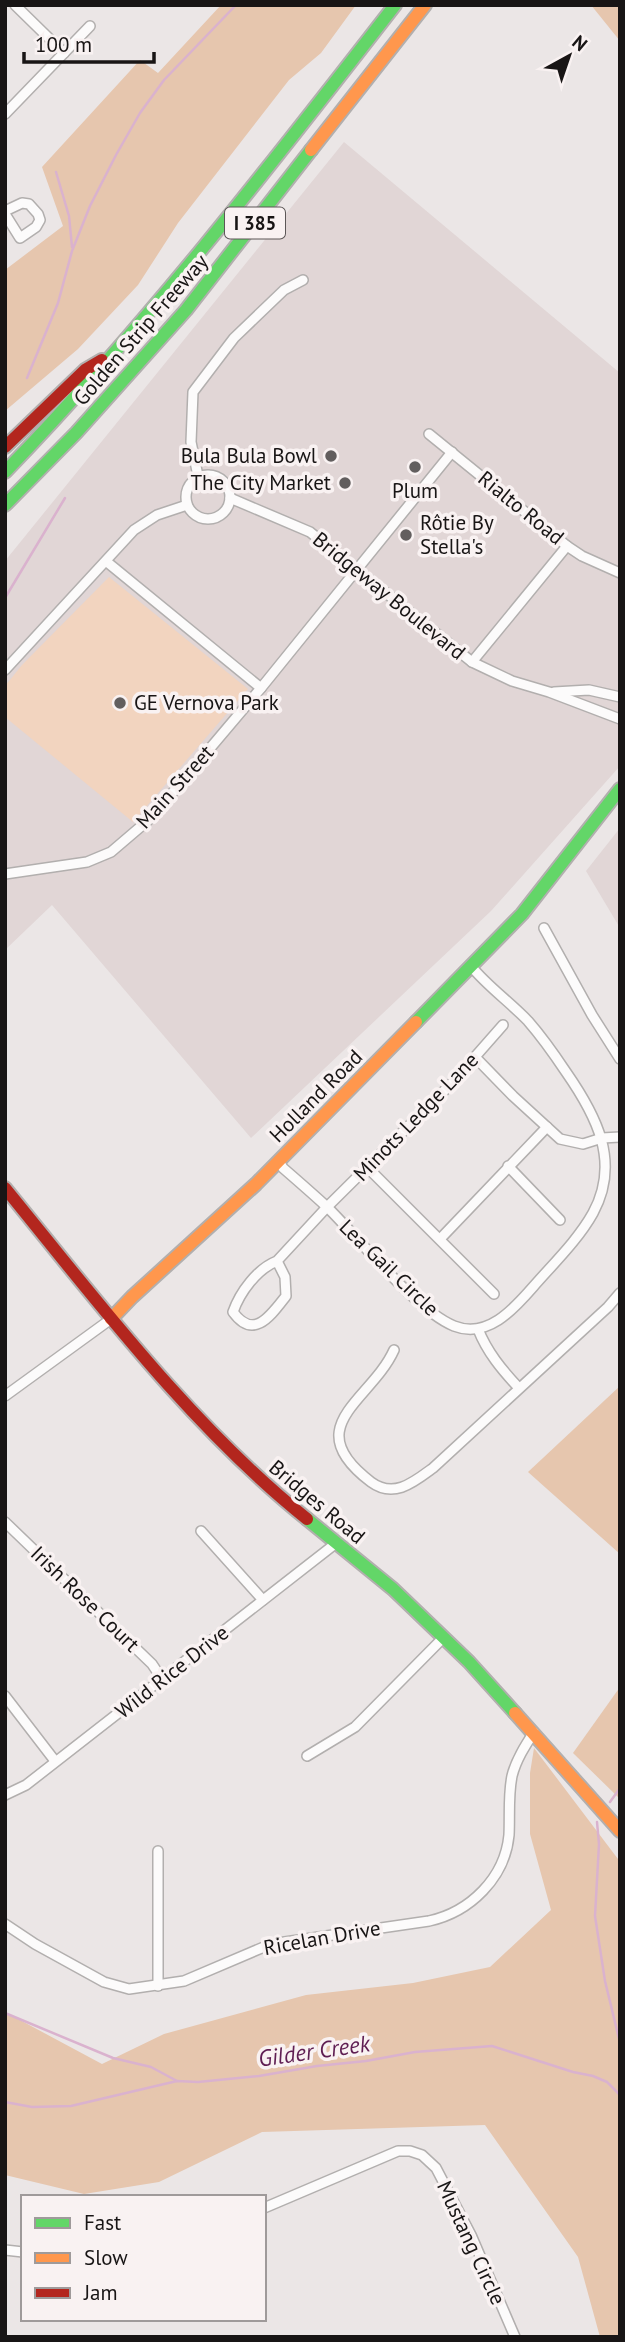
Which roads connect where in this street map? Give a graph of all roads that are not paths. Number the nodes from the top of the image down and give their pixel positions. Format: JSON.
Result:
{"nodes":[{"id":1,"x":15,"y":5,"type":"edge"},
{"id":2,"x":396,"y":5,"type":"edge"},
{"id":3,"x":425,"y":5,"type":"edge"},
{"id":4,"x":90,"y":26,"type":"dead end"},
{"id":5,"x":64,"y":53,"type":"junction"},
{"id":6,"x":5,"y":114,"type":"edge"},
{"id":7,"x":303,"y":279,"type":"dead end"},
{"id":8,"x":117,"y":351,"type":"junction"},
{"id":9,"x":76,"y":433,"type":"junction"},
{"id":10,"x":429,"y":433,"type":"dead end"},
{"id":11,"x":5,"y":447,"type":"edge"},
{"id":12,"x":452,"y":452,"type":"junction"},
{"id":13,"x":5,"y":472,"type":"edge"},
{"id":14,"x":198,"y":476,"type":"junction"},
{"id":15,"x":230,"y":498,"type":"junction"},
{"id":16,"x":5,"y":505,"type":"edge"},
{"id":17,"x":187,"y":505,"type":"junction"},
{"id":18,"x":5,"y":520,"type":"edge"},
{"id":19,"x":567,"y":546,"type":"junction"},
{"id":20,"x":107,"y":562,"type":"junction"},
{"id":21,"x":358,"y":569,"type":"junction"},
{"id":22,"x":620,"y":573,"type":"edge"},
{"id":23,"x":472,"y":662,"type":"junction"},
{"id":24,"x":5,"y":670,"type":"edge"},
{"id":25,"x":261,"y":688,"type":"junction"},
{"id":26,"x":549,"y":692,"type":"junction"},
{"id":27,"x":620,"y":697,"type":"edge"},
{"id":28,"x":620,"y":719,"type":"edge"},
{"id":29,"x":620,"y":789,"type":"edge"},
{"id":30,"x":5,"y":874,"type":"edge"},
{"id":31,"x":544,"y":928,"type":"dead end"},
{"id":32,"x":471,"y":966,"type":"junction"},
{"id":33,"x":503,"y":1025,"type":"dead end"},
{"id":34,"x":475,"y":1057,"type":"junction"},
{"id":35,"x":620,"y":1059,"type":"edge"},
{"id":36,"x":547,"y":1127,"type":"junction"},
{"id":37,"x":620,"y":1137,"type":"edge"},
{"id":38,"x":602,"y":1138,"type":"junction"},
{"id":39,"x":279,"y":1161,"type":"junction"},
{"id":40,"x":508,"y":1166,"type":"junction"},
{"id":41,"x":368,"y":1168,"type":"junction"},
{"id":42,"x":5,"y":1188,"type":"edge"},
{"id":43,"x":327,"y":1207,"type":"junction"},
{"id":44,"x":560,"y":1220,"type":"dead end"},
{"id":45,"x":440,"y":1239,"type":"junction"},
{"id":46,"x":278,"y":1261,"type":"junction"},
{"id":47,"x":620,"y":1293,"type":"edge"},
{"id":48,"x":494,"y":1294,"type":"dead end"},
{"id":49,"x":111,"y":1319,"type":"junction"},
{"id":50,"x":478,"y":1329,"type":"junction"},
{"id":51,"x":394,"y":1350,"type":"dead end"},
{"id":52,"x":519,"y":1388,"type":"junction"},
{"id":53,"x":5,"y":1396,"type":"edge"},
{"id":54,"x":5,"y":1522,"type":"edge"},
{"id":55,"x":201,"y":1531,"type":"dead end"},
{"id":56,"x":335,"y":1544,"type":"junction"},
{"id":57,"x":263,"y":1600,"type":"junction"},
{"id":58,"x":444,"y":1637,"type":"junction"},
{"id":59,"x":162,"y":1679,"type":"junction"},
{"id":60,"x":5,"y":1696,"type":"edge"},
{"id":61,"x":534,"y":1732,"type":"junction"},
{"id":62,"x":307,"y":1756,"type":"dead end"},
{"id":63,"x":55,"y":1761,"type":"junction"},
{"id":64,"x":5,"y":1795,"type":"edge"},
{"id":65,"x":620,"y":1831,"type":"edge"},
{"id":66,"x":158,"y":1851,"type":"dead end"},
{"id":67,"x":5,"y":1924,"type":"edge"},
{"id":68,"x":158,"y":1986,"type":"junction"},
{"id":69,"x":266,"y":2207,"type":"edge"},
{"id":70,"x":515,"y":2337,"type":"edge"}],
"edges":[{"from":1,"to":5,"type":"street"},
{"from":2,"to":8,"type":"main road","name":"Golden Strip Freeway","number":"I 385"},
{"from":3,"to":9,"type":"main road","name":"Golden Strip Freeway","number":"I 385"},
{"from":4,"to":5,"type":"street"},
{"from":5,"to":6,"type":"street"},
{"from":7,"to":14,"type":"street"},
{"from":8,"to":11,"type":"main road"},
{"from":8,"to":13,"type":"main road","name":"Golden Strip Freeway","number":"I 385"},
{"from":9,"to":16,"type":"main road","name":"Golden Strip Freeway","number":"I 385"},
{"from":9,"to":18,"type":"main road"},
{"from":10,"to":12,"type":"street","name":"Rialto Road"},
{"from":12,"to":19,"type":"street","name":"Rialto Road"},
{"from":12,"to":21,"type":"street","name":"Main Street"},
{"from":14,"to":15,"type":"street"},
{"from":14,"to":17,"type":"street"},
{"from":15,"to":17,"type":"street"},
{"from":15,"to":21,"type":"street","name":"Bridgeway Boulevard"},
{"from":17,"to":20,"type":"street"},
{"from":19,"to":22,"type":"street","name":"Rialto Road"},
{"from":19,"to":23,"type":"street"},
{"from":20,"to":24,"type":"street"},
{"from":20,"to":25,"type":"street"},
{"from":21,"to":23,"type":"street","name":"Bridgeway Boulevard"},
{"from":21,"to":25,"type":"street","name":"Main Street"},
{"from":23,"to":26,"type":"street","name":"Bridgeway Boulevard"},
{"from":25,"to":30,"type":"street","name":"Main Street"},
{"from":26,"to":27,"type":"street","name":"Bridgeway Boulevard"},
{"from":26,"to":28,"type":"street","name":"Bridgeway Boulevard"},
{"from":29,"to":32,"type":"main road","name":"Holland Road"},
{"from":31,"to":35,"type":"street"},
{"from":32,"to":38,"type":"street"},
{"from":32,"to":39,"type":"main road","name":"Holland Road"},
{"from":33,"to":34,"type":"street","name":"Minots Ledge Lane"},
{"from":34,"to":36,"type":"street"},
{"from":34,"to":41,"type":"street","name":"Minots Ledge Lane"},
{"from":36,"to":38,"type":"street"},
{"from":36,"to":40,"type":"street"},
{"from":37,"to":38,"type":"street"},
{"from":38,"to":50,"type":"street"},
{"from":39,"to":43,"type":"street","name":"Lea Gail Circle"},
{"from":39,"to":49,"type":"main road","name":"Holland Road"},
{"from":40,"to":44,"type":"street"},
{"from":40,"to":45,"type":"street"},
{"from":41,"to":43,"type":"street","name":"Minots Ledge Lane"},
{"from":41,"to":45,"type":"street"},
{"from":42,"to":49,"type":"main road","name":"Bridges Road"},
{"from":43,"to":46,"type":"street","name":"Minots Ledge Lane"},
{"from":43,"to":50,"type":"street","name":"Lea Gail Circle"},
{"from":45,"to":48,"type":"street"},
{"from":46,"to":46,"type":"street","name":"Minots Ledge Lane"},
{"from":47,"to":52,"type":"street"},
{"from":49,"to":53,"type":"street","name":"Holland Road"},
{"from":49,"to":56,"type":"main road","name":"Bridges Road"},
{"from":50,"to":52,"type":"street"},
{"from":51,"to":52,"type":"street"},
{"from":54,"to":59,"type":"street","name":"Irish Rose Court"},
{"from":55,"to":57,"type":"street"},
{"from":56,"to":57,"type":"street","name":"Wild Rice Drive"},
{"from":56,"to":58,"type":"main road","name":"Bridges Road"},
{"from":57,"to":59,"type":"street","name":"Wild Rice Drive"},
{"from":58,"to":61,"type":"main road","name":"Bridges Road"},
{"from":58,"to":62,"type":"street"},
{"from":59,"to":63,"type":"street","name":"Wild Rice Drive"},
{"from":60,"to":63,"type":"street"},
{"from":61,"to":65,"type":"main road","name":"Bridges Road"},
{"from":61,"to":68,"type":"street","name":"Ricelan Drive"},
{"from":63,"to":64,"type":"street","name":"Wild Rice Drive"},
{"from":66,"to":68,"type":"street"},
{"from":67,"to":68,"type":"street","name":"Ricelan Drive"},
{"from":69,"to":70,"type":"street","name":"Mustang Circle"}]}
